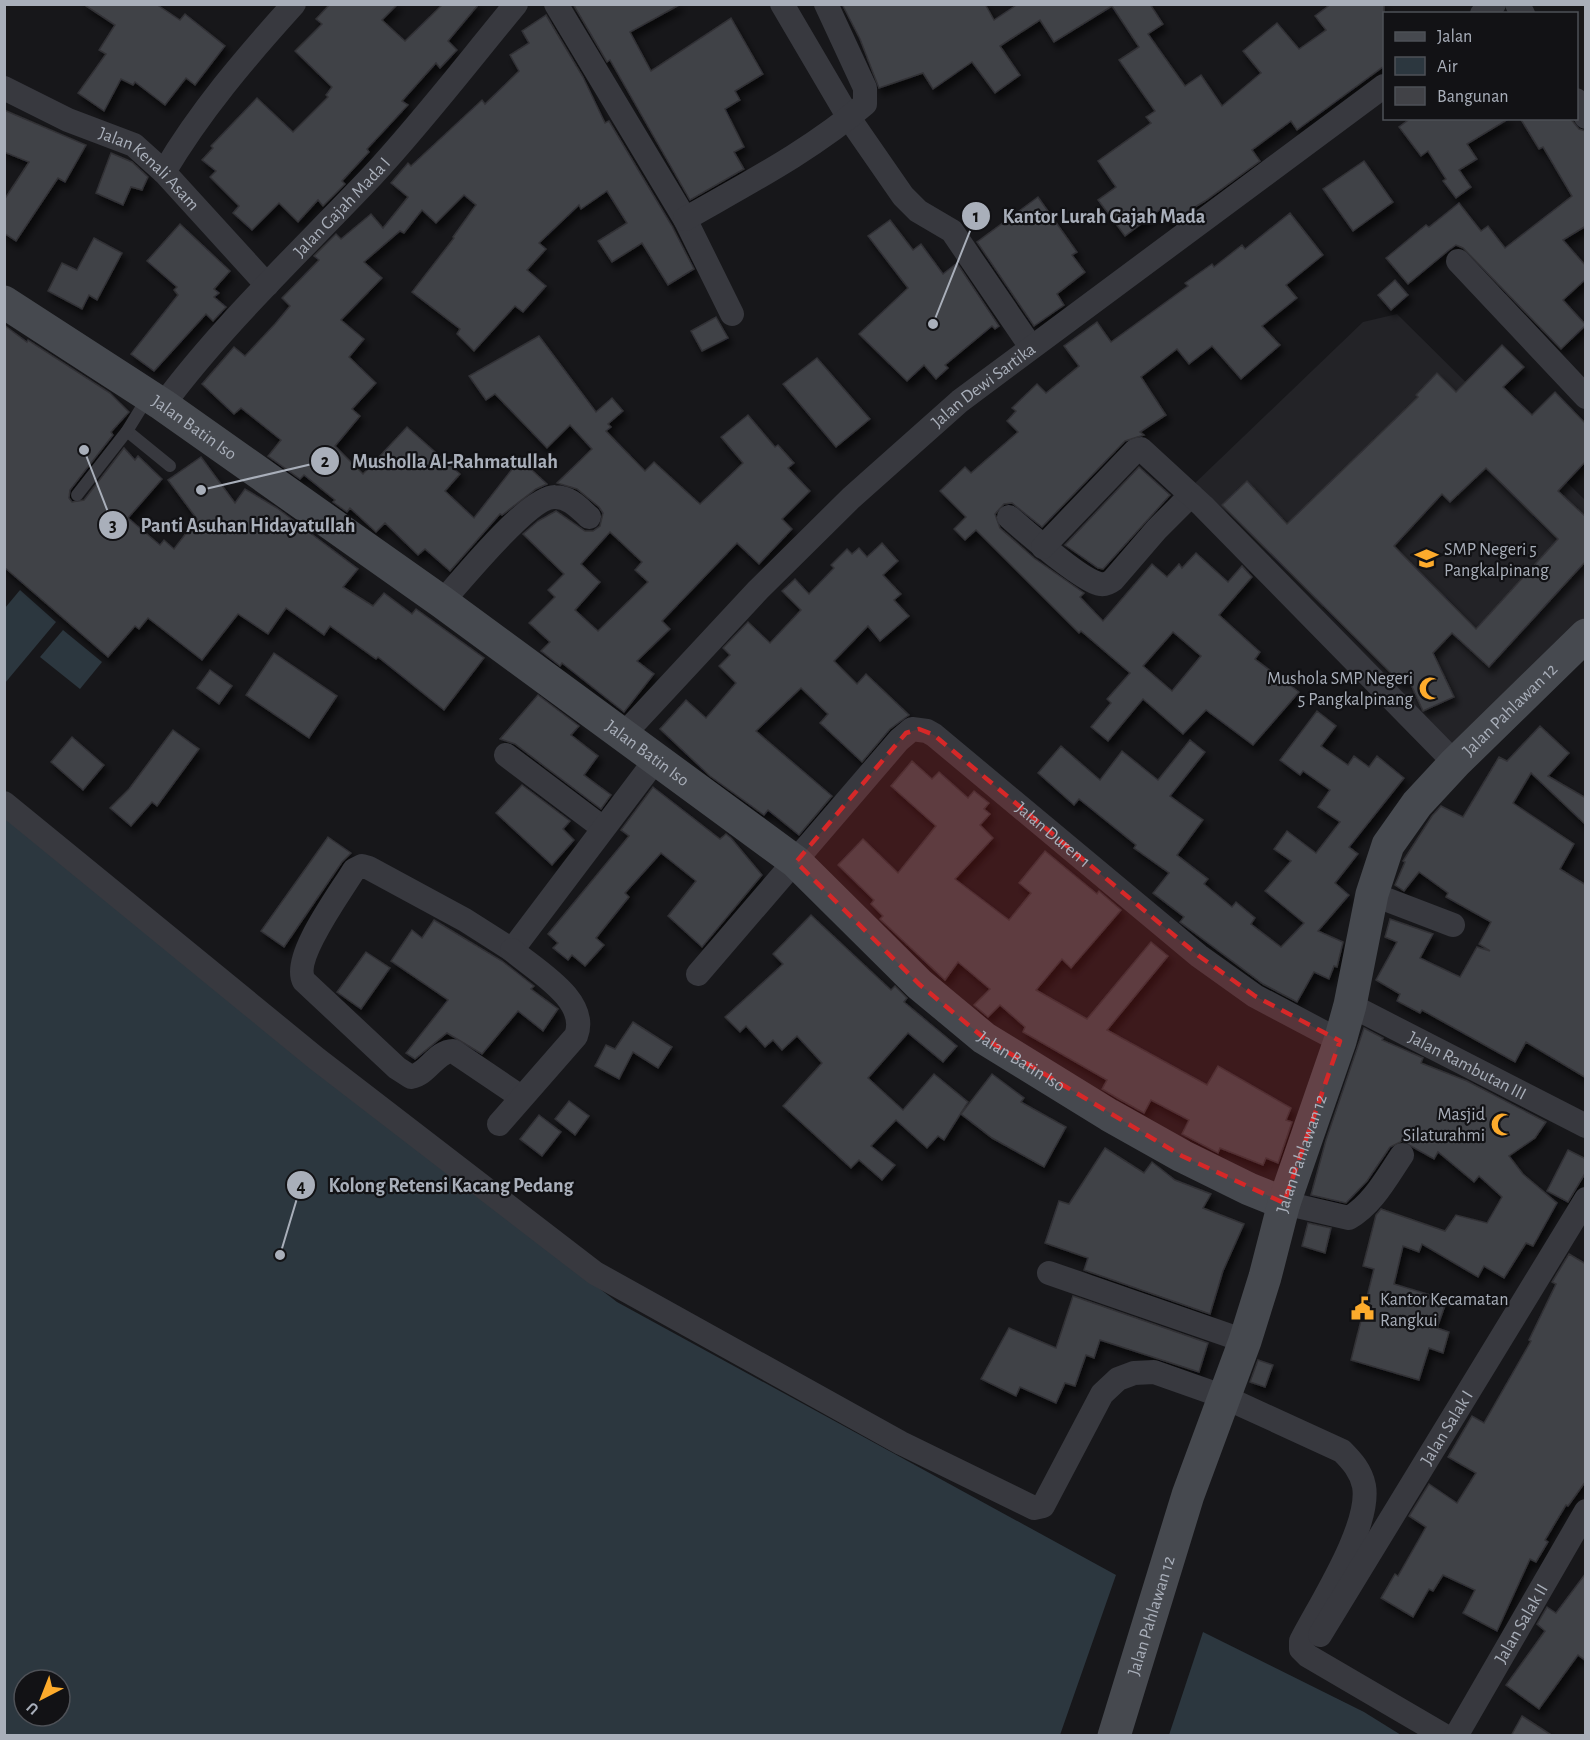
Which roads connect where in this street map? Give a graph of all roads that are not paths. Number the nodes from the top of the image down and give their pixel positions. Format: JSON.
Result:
{"nodes":[{"id":1,"x":294,"y":4,"type":"edge"},
{"id":2,"x":516,"y":4,"type":"edge"},
{"id":3,"x":556,"y":4,"type":"edge"},
{"id":4,"x":782,"y":4,"type":"edge"},
{"id":5,"x":826,"y":4,"type":"edge"},
{"id":6,"x":1383,"y":87,"type":"edge"},
{"id":7,"x":4,"y":88,"type":"edge"},
{"id":8,"x":1578,"y":103,"type":"edge"},
{"id":9,"x":1586,"y":117,"type":"edge"},
{"id":10,"x":849,"y":118,"type":"junction"},
{"id":11,"x":164,"y":172,"type":"junction"},
{"id":12,"x":685,"y":219,"type":"junction"},
{"id":13,"x":1458,"y":261,"type":"dead end"},
{"id":14,"x":267,"y":285,"type":"junction"},
{"id":15,"x":4,"y":302,"type":"edge"},
{"id":16,"x":732,"y":314,"type":"dead end"},
{"id":17,"x":1031,"y":347,"type":"junction"},
{"id":18,"x":1586,"y":397,"type":"edge"},
{"id":19,"x":156,"y":401,"type":"junction"},
{"id":20,"x":127,"y":431,"type":"junction"},
{"id":21,"x":170,"y":466,"type":"dead end"},
{"id":22,"x":77,"y":495,"type":"dead end"},
{"id":23,"x":1191,"y":495,"type":"junction"},
{"id":24,"x":589,"y":517,"type":"dead end"},
{"id":25,"x":1009,"y":517,"type":"dead end"},
{"id":26,"x":1043,"y":546,"type":"junction"},
{"id":27,"x":442,"y":602,"type":"junction"},
{"id":28,"x":1586,"y":635,"type":"edge"},
{"id":29,"x":625,"y":734,"type":"junction"},
{"id":30,"x":506,"y":755,"type":"dead end"},
{"id":31,"x":657,"y":758,"type":"junction"},
{"id":32,"x":1455,"y":763,"type":"junction"},
{"id":33,"x":4,"y":803,"type":"edge"},
{"id":34,"x":603,"y":828,"type":"junction"},
{"id":35,"x":796,"y":862,"type":"junction"},
{"id":36,"x":1372,"y":894,"type":"junction"},
{"id":37,"x":1453,"y":925,"type":"dead end"},
{"id":38,"x":512,"y":950,"type":"junction"},
{"id":39,"x":698,"y":974,"type":"dead end"},
{"id":40,"x":1350,"y":1005,"type":"junction"},
{"id":41,"x":1340,"y":1041,"type":"junction"},
{"id":42,"x":521,"y":1097,"type":"junction"},
{"id":43,"x":1583,"y":1118,"type":"edge"},
{"id":44,"x":499,"y":1124,"type":"dead end"},
{"id":45,"x":1402,"y":1155,"type":"dead end"},
{"id":46,"x":1586,"y":1199,"type":"edge"},
{"id":47,"x":1284,"y":1203,"type":"junction"},
{"id":48,"x":1049,"y":1273,"type":"dead end"},
{"id":49,"x":1245,"y":1341,"type":"junction"},
{"id":50,"x":1222,"y":1396,"type":"junction"},
{"id":51,"x":1586,"y":1511,"type":"edge"},
{"id":52,"x":1308,"y":1656,"type":"junction"},
{"id":53,"x":1114,"y":1736,"type":"edge"},
{"id":54,"x":1445,"y":1736,"type":"edge"},
{"id":55,"x":1456,"y":1736,"type":"edge"}],
"edges":[{"from":1,"to":11,"type":"street"},
{"from":2,"to":14,"type":"street","name":"Jalan Gajah Mada I"},
{"from":3,"to":12,"type":"street"},
{"from":4,"to":10,"type":"street"},
{"from":5,"to":10,"type":"street"},
{"from":6,"to":17,"type":"street","name":"Jalan Dewi Sartika"},
{"from":7,"to":11,"type":"street","name":"Jalan Kenali Asam"},
{"from":8,"to":9,"type":"street"},
{"from":10,"to":12,"type":"street"},
{"from":10,"to":17,"type":"street"},
{"from":11,"to":14,"type":"street","name":"Jalan Kenali Asam"},
{"from":12,"to":16,"type":"street"},
{"from":13,"to":18,"type":"street"},
{"from":14,"to":19,"type":"street","name":"Jalan Gajah Mada I"},
{"from":15,"to":19,"type":"street","name":"Jalan Batin Iso"},
{"from":17,"to":29,"type":"street","name":"Jalan Dewi Sartika"},
{"from":19,"to":20,"type":"lane"},
{"from":19,"to":27,"type":"street","name":"Jalan Batin Iso"},
{"from":20,"to":21,"type":"lane"},
{"from":20,"to":22,"type":"lane"},
{"from":23,"to":26,"type":"street"},
{"from":23,"to":26,"type":"street"},
{"from":23,"to":32,"type":"street"},
{"from":24,"to":27,"type":"street"},
{"from":25,"to":26,"type":"street"},
{"from":27,"to":29,"type":"street","name":"Jalan Batin Iso"},
{"from":28,"to":32,"type":"street","name":"Jalan Pahlawan 12"},
{"from":29,"to":31,"type":"street","name":"Jalan Batin Iso"},
{"from":30,"to":34,"type":"street"},
{"from":31,"to":34,"type":"street"},
{"from":31,"to":35,"type":"street","name":"Jalan Batin Iso"},
{"from":32,"to":36,"type":"street","name":"Jalan Pahlawan 12"},
{"from":33,"to":50,"type":"street"},
{"from":34,"to":38,"type":"street"},
{"from":35,"to":39,"type":"street","name":"Jalan Duren 1"},
{"from":35,"to":41,"type":"street","name":"Jalan Duren 1"},
{"from":35,"to":47,"type":"street","name":"Jalan Batin Iso"},
{"from":36,"to":37,"type":"street"},
{"from":36,"to":40,"type":"street","name":"Jalan Pahlawan 12"},
{"from":38,"to":42,"type":"street"},
{"from":38,"to":42,"type":"street"},
{"from":40,"to":41,"type":"street","name":"Jalan Pahlawan 12"},
{"from":40,"to":43,"type":"street","name":"Jalan Rambutan III"},
{"from":41,"to":47,"type":"street","name":"Jalan Pahlawan 12"},
{"from":42,"to":44,"type":"street"},
{"from":45,"to":47,"type":"street"},
{"from":46,"to":52,"type":"street","name":"Jalan Salak I"},
{"from":47,"to":49,"type":"street","name":"Jalan Pahlawan 12"},
{"from":48,"to":49,"type":"street"},
{"from":49,"to":50,"type":"street","name":"Jalan Pahlawan 12"},
{"from":50,"to":52,"type":"street"},
{"from":50,"to":53,"type":"street","name":"Jalan Pahlawan 12"},
{"from":51,"to":55,"type":"street","name":"Jalan Salak II"},
{"from":52,"to":54,"type":"street"}]}
